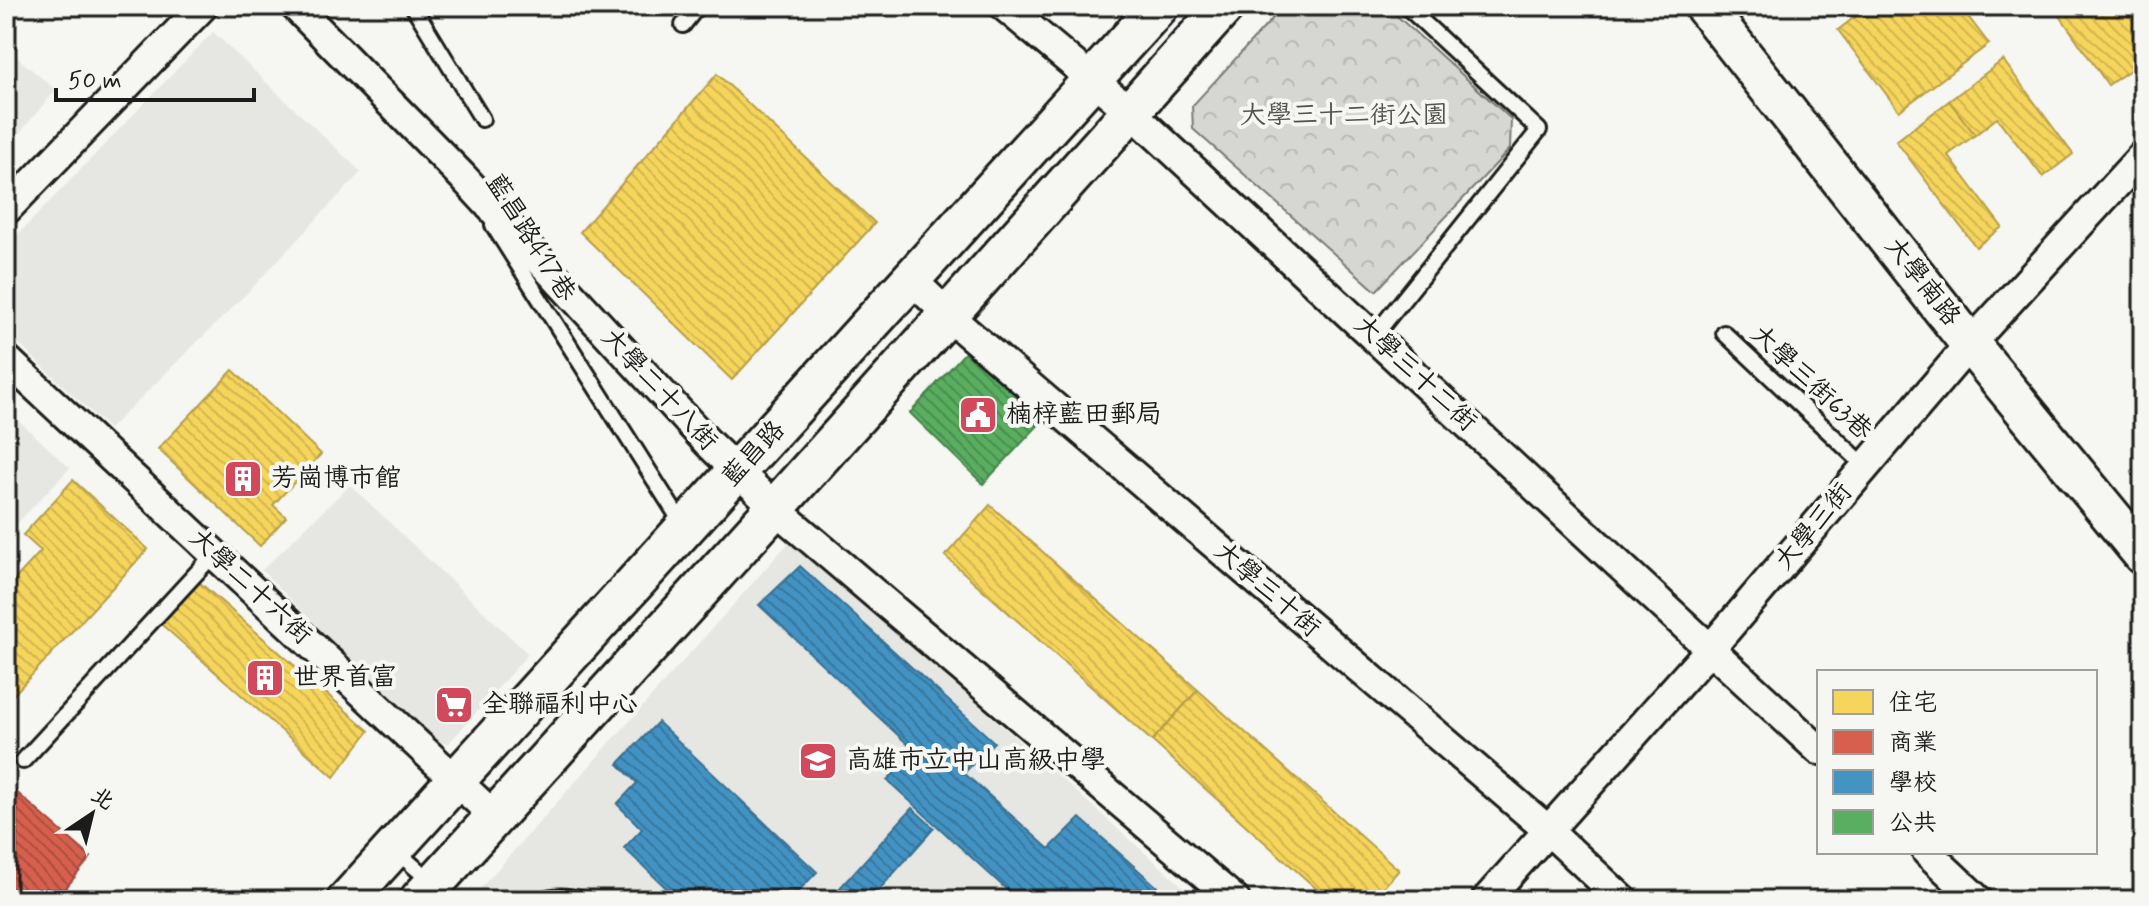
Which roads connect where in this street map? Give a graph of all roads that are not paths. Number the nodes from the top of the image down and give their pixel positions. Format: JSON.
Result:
{"nodes":[{"id":1,"x":203,"y":6,"type":"edge"},
{"id":2,"x":295,"y":6,"type":"edge"},
{"id":3,"x":413,"y":6,"type":"edge"},
{"id":4,"x":698,"y":6,"type":"edge"},
{"id":5,"x":1004,"y":6,"type":"edge"},
{"id":6,"x":1159,"y":6,"type":"edge"},
{"id":7,"x":1225,"y":6,"type":"edge"},
{"id":8,"x":1406,"y":6,"type":"edge"},
{"id":9,"x":1704,"y":6,"type":"edge"},
{"id":10,"x":683,"y":25,"type":"dead end"},
{"id":11,"x":1093,"y":79,"type":"junction"},
{"id":12,"x":1130,"y":111,"type":"junction"},
{"id":13,"x":482,"y":119,"type":"dead end"},
{"id":14,"x":2143,"y":155,"type":"edge"},
{"id":15,"x":463,"y":177,"type":"junction"},
{"id":16,"x":6,"y":210,"type":"edge"},
{"id":17,"x":911,"y":279,"type":"junction"},
{"id":18,"x":948,"y":315,"type":"junction"},
{"id":19,"x":1724,"y":333,"type":"dead end"},
{"id":20,"x":1374,"y":336,"type":"junction"},
{"id":21,"x":1970,"y":344,"type":"junction"},
{"id":22,"x":6,"y":359,"type":"edge"},
{"id":23,"x":1866,"y":467,"type":"junction"},
{"id":24,"x":738,"y":471,"type":"junction"},
{"id":25,"x":775,"y":507,"type":"junction"},
{"id":26,"x":685,"y":528,"type":"junction"},
{"id":27,"x":214,"y":554,"type":"junction"},
{"id":28,"x":2143,"y":555,"type":"edge"},
{"id":29,"x":1711,"y":648,"type":"junction"},
{"id":30,"x":1817,"y":748,"type":"edge"},
{"id":31,"x":23,"y":761,"type":"dead end"},
{"id":32,"x":457,"y":780,"type":"junction"},
{"id":33,"x":494,"y":816,"type":"junction"},
{"id":34,"x":1549,"y":831,"type":"junction"},
{"id":35,"x":394,"y":849,"type":"junction"},
{"id":36,"x":1929,"y":854,"type":"edge"},
{"id":37,"x":435,"y":895,"type":"edge"},
{"id":38,"x":347,"y":900,"type":"edge"},
{"id":39,"x":541,"y":900,"type":"edge"},
{"id":40,"x":583,"y":900,"type":"edge"},
{"id":41,"x":1235,"y":900,"type":"edge"},
{"id":42,"x":1486,"y":900,"type":"edge"},
{"id":43,"x":1623,"y":900,"type":"edge"},
{"id":44,"x":1978,"y":900,"type":"edge"}],
"edges":[{"from":1,"to":16,"type":"street"},
{"from":2,"to":15,"type":"street","name":"大學二十八街"},
{"from":3,"to":13,"type":"lane"},
{"from":4,"to":10,"type":"lane"},
{"from":5,"to":11,"type":"street","name":"大學三十二街"},
{"from":6,"to":11,"type":"street","name":"藍昌路"},
{"from":7,"to":12,"type":"street","name":"藍昌路"},
{"from":8,"to":20,"type":"lane"},
{"from":9,"to":21,"type":"street","name":"大學南路"},
{"from":11,"to":12,"type":"street","name":"大學三十二街"},
{"from":11,"to":17,"type":"street","name":"藍昌路"},
{"from":12,"to":18,"type":"street","name":"藍昌路"},
{"from":12,"to":20,"type":"street","name":"大學三十二街"},
{"from":14,"to":21,"type":"street","name":"大學三街"},
{"from":15,"to":24,"type":"street","name":"大學二十八街"},
{"from":15,"to":26,"type":"lane","name":"藍昌路417巷"},
{"from":17,"to":18,"type":"street","name":"大學三十街"},
{"from":17,"to":24,"type":"street","name":"藍昌路"},
{"from":18,"to":25,"type":"street","name":"藍昌路"},
{"from":18,"to":34,"type":"street","name":"大學三十街"},
{"from":19,"to":23,"type":"lane","name":"大學三街63巷"},
{"from":20,"to":29,"type":"street","name":"大學三十二街"},
{"from":21,"to":23,"type":"street","name":"大學三街"},
{"from":21,"to":28,"type":"street","name":"大學南路"},
{"from":22,"to":27,"type":"street","name":"大學二十六街"},
{"from":23,"to":29,"type":"street","name":"大學三街"},
{"from":24,"to":25,"type":"street","name":"大學二十八街"},
{"from":24,"to":26,"type":"street","name":"藍昌路"},
{"from":25,"to":33,"type":"street","name":"藍昌路"},
{"from":25,"to":41,"type":"street","name":"大學二十八街"},
{"from":26,"to":32,"type":"street","name":"藍昌路"},
{"from":27,"to":31,"type":"lane"},
{"from":27,"to":32,"type":"street","name":"大學二十六街"},
{"from":29,"to":30,"type":"street","name":"大學三十二街"},
{"from":29,"to":34,"type":"street","name":"大學三街"},
{"from":32,"to":33,"type":"street","name":"大學二十六街"},
{"from":32,"to":35,"type":"street","name":"藍昌路"},
{"from":33,"to":37,"type":"street","name":"藍昌路"},
{"from":34,"to":42,"type":"street","name":"大學三街"},
{"from":34,"to":43,"type":"street","name":"大學三十街"},
{"from":35,"to":37,"type":"lane"},
{"from":35,"to":38,"type":"street","name":"藍昌路"},
{"from":36,"to":44,"type":"street"},
{"from":39,"to":40,"type":"lane"}]}
